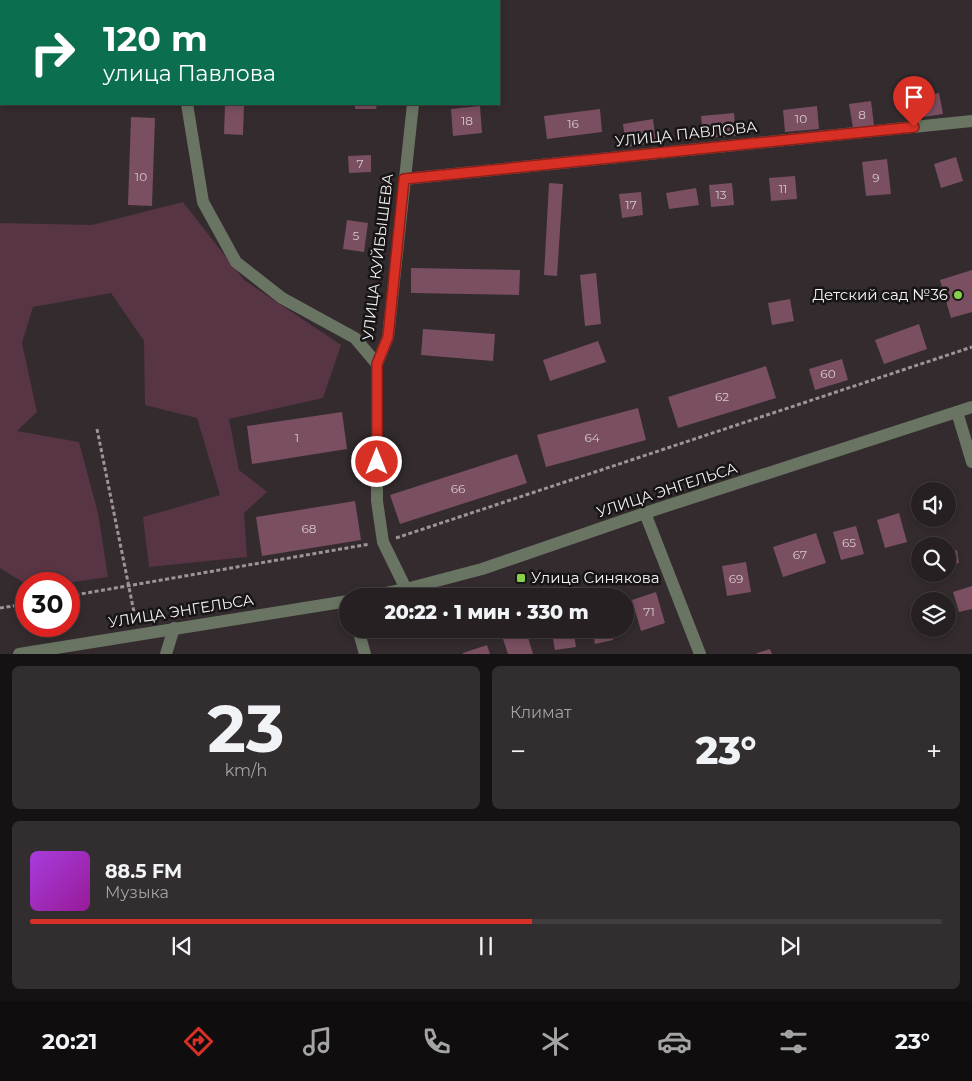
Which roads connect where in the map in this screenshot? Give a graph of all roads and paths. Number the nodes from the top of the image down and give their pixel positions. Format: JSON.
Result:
{"nodes":[{"id":1,"x":187,"y":105,"type":"edge"},
{"id":2,"x":413,"y":105,"type":"edge"},
{"id":3,"x":972,"y":121,"type":"edge"},
{"id":4,"x":404,"y":179,"type":"junction"},
{"id":5,"x":972,"y":347,"type":"edge"},
{"id":6,"x":377,"y":364,"type":"junction"},
{"id":7,"x":972,"y":408,"type":"edge"},
{"id":8,"x":957,"y":412,"type":"junction"},
{"id":9,"x":97,"y":429,"type":"dead end"},
{"id":10,"x":972,"y":462,"type":"edge"},
{"id":11,"x":645,"y":514,"type":"junction"},
{"id":12,"x":383,"y":542,"type":"junction"},
{"id":13,"x":129,"y":586,"type":"junction"},
{"id":14,"x":406,"y":588,"type":"edge"},
{"id":15,"x":410,"y":588,"type":"edge"},
{"id":16,"x":80,"y":594,"type":"edge"},
{"id":17,"x":339,"y":602,"type":"edge"},
{"id":18,"x":15,"y":606,"type":"edge"},
{"id":19,"x":0,"y":608,"type":"edge"},
{"id":20,"x":174,"y":628,"type":"junction"},
{"id":21,"x":138,"y":634,"type":"junction"},
{"id":22,"x":360,"y":638,"type":"edge"},
{"id":23,"x":19,"y":654,"type":"edge"},
{"id":24,"x":166,"y":654,"type":"edge"},
{"id":25,"x":364,"y":654,"type":"edge"},
{"id":26,"x":700,"y":654,"type":"edge"}],
"edges":[{"from":1,"to":6,"type":"street"},
{"from":2,"to":4,"type":"street","name":"УЛИЦА КУЙБЫШЕВА"},
{"from":3,"to":4,"type":"street","name":"УЛИЦА ПАВЛОВА"},
{"from":4,"to":6,"type":"street","name":"УЛИЦА КУЙБЫШЕВА"},
{"from":5,"to":12,"type":"path"},
{"from":6,"to":12,"type":"street","name":"УЛИЦА КУЙБЫШЕВА"},
{"from":7,"to":8,"type":"street","name":"УЛИЦА ЭНГЕЛЬСА"},
{"from":8,"to":10,"type":"street"},
{"from":8,"to":11,"type":"street","name":"УЛИЦА ЭНГЕЛЬСА"},
{"from":9,"to":13,"type":"path"},
{"from":11,"to":15,"type":"street","name":"УЛИЦА ЭНГЕЛЬСА"},
{"from":11,"to":26,"type":"street"},
{"from":12,"to":13,"type":"path"},
{"from":12,"to":14,"type":"street","name":"УЛИЦА КУЙБЫШЕВА"},
{"from":13,"to":16,"type":"path"},
{"from":13,"to":21,"type":"path"},
{"from":17,"to":20,"type":"street","name":"УЛИЦА ЭНГЕЛЬСА"},
{"from":18,"to":19,"type":"path"},
{"from":20,"to":21,"type":"street","name":"УЛИЦА ЭНГЕЛЬСА"},
{"from":20,"to":24,"type":"street"},
{"from":21,"to":23,"type":"street","name":"УЛИЦА ЭНГЕЛЬСА"},
{"from":22,"to":25,"type":"street"}]}
